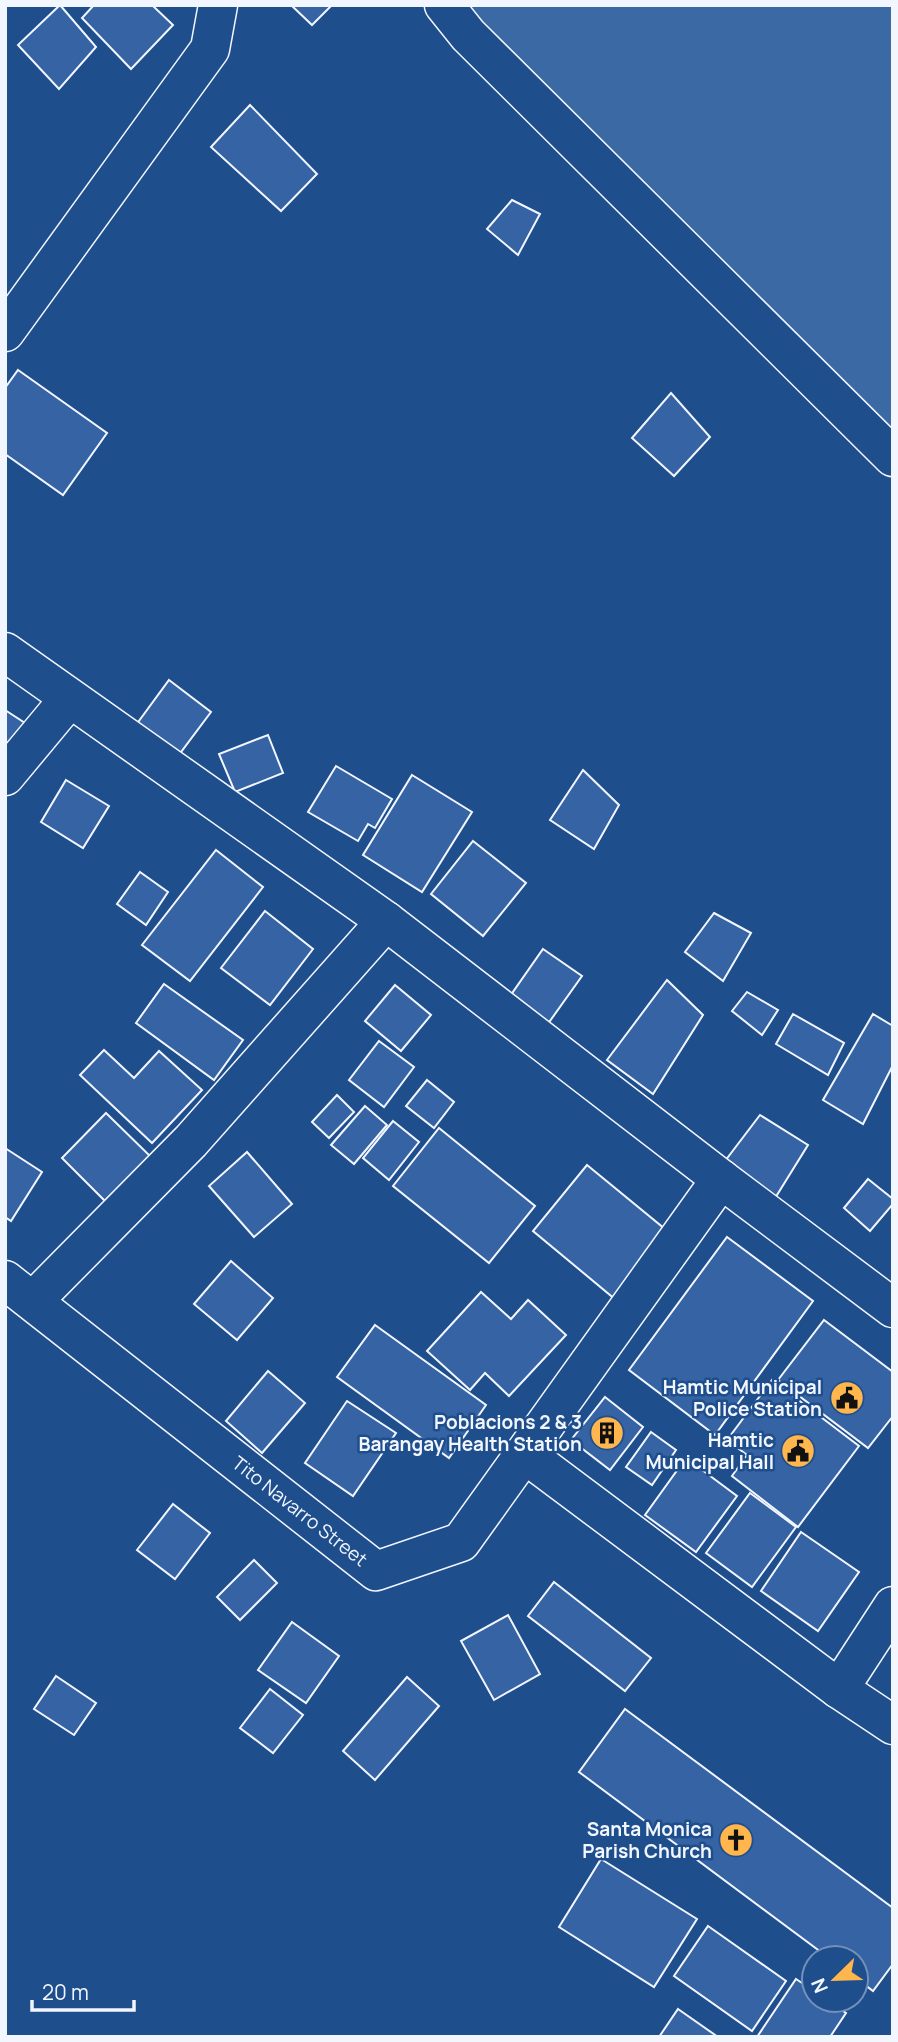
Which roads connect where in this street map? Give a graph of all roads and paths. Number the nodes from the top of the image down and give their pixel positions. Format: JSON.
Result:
{"nodes":[{"id":1,"x":218,"y":5,"type":"edge"},
{"id":2,"x":444,"y":5,"type":"edge"},
{"id":3,"x":5,"y":332,"type":"edge"},
{"id":4,"x":893,"y":457,"type":"edge"},
{"id":5,"x":5,"y":652,"type":"edge"},
{"id":6,"x":69,"y":699,"type":"junction"},
{"id":7,"x":5,"y":776,"type":"edge"},
{"id":8,"x":386,"y":921,"type":"junction"},
{"id":9,"x":720,"y":1179,"type":"junction"},
{"id":10,"x":19,"y":1290,"type":"edge"},
{"id":11,"x":893,"y":1308,"type":"edge"},
{"id":12,"x":525,"y":1454,"type":"junction"},
{"id":13,"x":893,"y":1606,"type":"edge"},
{"id":14,"x":839,"y":1689,"type":"junction"},
{"id":15,"x":893,"y":1725,"type":"edge"}],
"edges":[{"from":1,"to":3,"type":"street"},
{"from":2,"to":4,"type":"street"},
{"from":5,"to":6,"type":"street"},
{"from":6,"to":7,"type":"street"},
{"from":6,"to":8,"type":"street"},
{"from":8,"to":9,"type":"street"},
{"from":8,"to":10,"type":"street"},
{"from":9,"to":11,"type":"street"},
{"from":9,"to":12,"type":"street"},
{"from":10,"to":12,"type":"street","name":"Tito Navarro Street"},
{"from":12,"to":14,"type":"street"},
{"from":13,"to":14,"type":"street"},
{"from":14,"to":15,"type":"street"}]}
